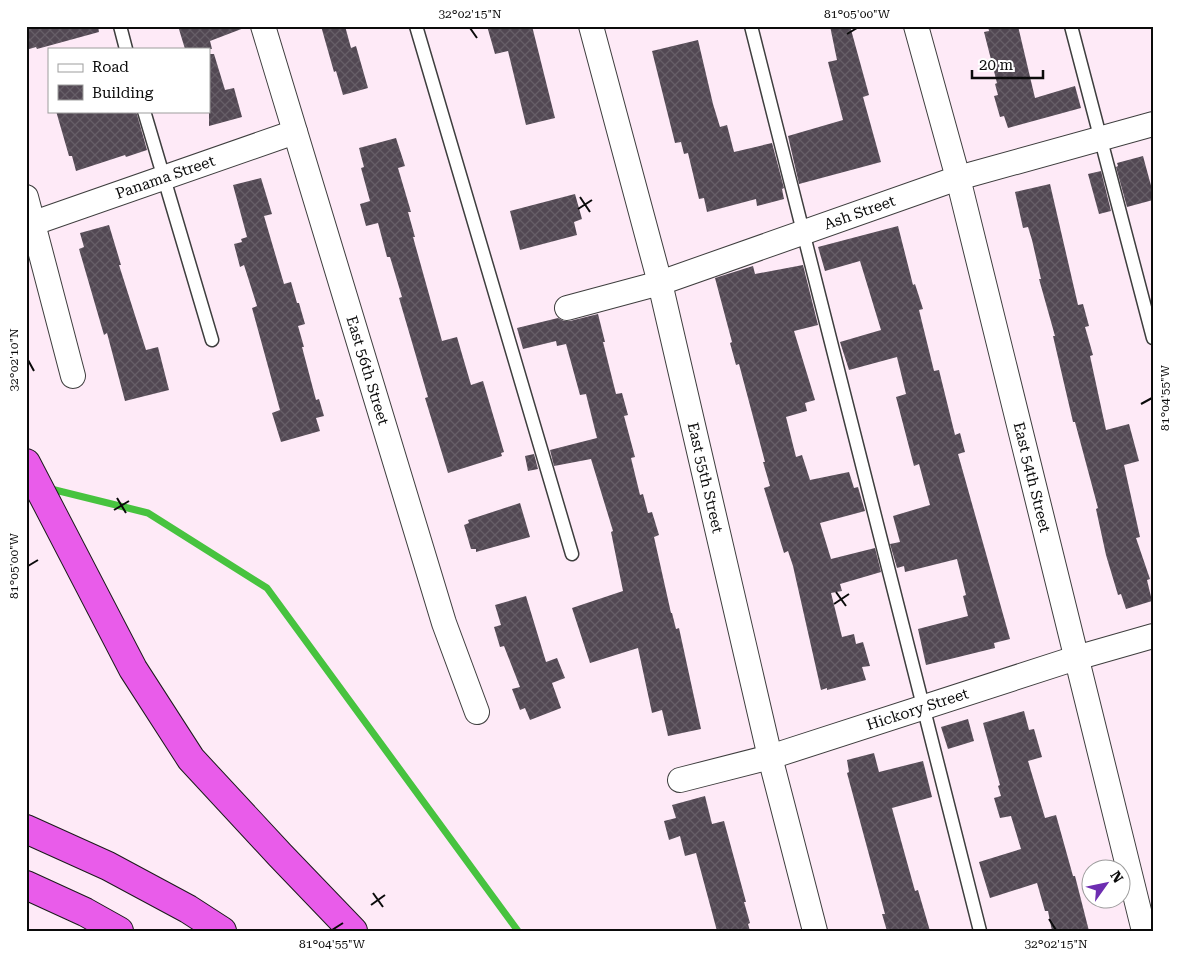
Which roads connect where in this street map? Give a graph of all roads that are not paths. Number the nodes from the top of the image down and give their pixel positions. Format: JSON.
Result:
{"nodes":[{"id":1,"x":120,"y":26,"type":"edge"},
{"id":2,"x":263,"y":26,"type":"edge"},
{"id":3,"x":416,"y":26,"type":"edge"},
{"id":4,"x":591,"y":26,"type":"edge"},
{"id":5,"x":751,"y":26,"type":"edge"},
{"id":6,"x":916,"y":26,"type":"edge"},
{"id":7,"x":1071,"y":26,"type":"edge"},
{"id":8,"x":126,"y":48,"type":"edge"},
{"id":9,"x":144,"y":112,"type":"edge"},
{"id":10,"x":1153,"y":124,"type":"edge"},
{"id":11,"x":295,"y":132,"type":"junction"},
{"id":12,"x":1101,"y":138,"type":"junction"},
{"id":13,"x":164,"y":178,"type":"junction"},
{"id":14,"x":958,"y":178,"type":"junction"},
{"id":15,"x":26,"y":197,"type":"edge"},
{"id":16,"x":34,"y":223,"type":"junction"},
{"id":17,"x":803,"y":232,"type":"junction"},
{"id":18,"x":660,"y":283,"type":"junction"},
{"id":19,"x":567,"y":308,"type":"dead end"},
{"id":20,"x":1153,"y":338,"type":"edge"},
{"id":21,"x":212,"y":340,"type":"dead end"},
{"id":22,"x":73,"y":376,"type":"dead end"},
{"id":23,"x":26,"y":463,"type":"edge"},
{"id":24,"x":572,"y":554,"type":"dead end"},
{"id":25,"x":1153,"y":636,"type":"edge"},
{"id":26,"x":1076,"y":658,"type":"junction"},
{"id":27,"x":923,"y":708,"type":"junction"},
{"id":28,"x":477,"y":712,"type":"dead end"},
{"id":29,"x":770,"y":757,"type":"junction"},
{"id":30,"x":680,"y":780,"type":"dead end"},
{"id":31,"x":26,"y":829,"type":"edge"},
{"id":32,"x":26,"y":886,"type":"edge"},
{"id":33,"x":119,"y":931,"type":"edge"},
{"id":34,"x":222,"y":931,"type":"edge"},
{"id":35,"x":353,"y":931,"type":"edge"},
{"id":36,"x":815,"y":931,"type":"edge"},
{"id":37,"x":980,"y":931,"type":"edge"},
{"id":38,"x":1144,"y":931,"type":"edge"}],
"edges":[{"from":1,"to":8,"type":"lane"},
{"from":2,"to":11,"type":"street","name":"East 56th Street"},
{"from":3,"to":24,"type":"lane"},
{"from":4,"to":18,"type":"street","name":"East 55th Street"},
{"from":5,"to":17,"type":"lane"},
{"from":6,"to":14,"type":"street","name":"East 54th Street"},
{"from":7,"to":12,"type":"lane"},
{"from":9,"to":13,"type":"lane"},
{"from":10,"to":12,"type":"street","name":"Ash Street"},
{"from":11,"to":13,"type":"street","name":"Panama Street"},
{"from":11,"to":28,"type":"street","name":"East 56th Street"},
{"from":12,"to":14,"type":"street","name":"Ash Street"},
{"from":12,"to":20,"type":"lane"},
{"from":13,"to":16,"type":"street","name":"Panama Street"},
{"from":13,"to":21,"type":"lane"},
{"from":14,"to":17,"type":"street","name":"Ash Street"},
{"from":14,"to":26,"type":"street","name":"East 54th Street"},
{"from":15,"to":16,"type":"street"},
{"from":16,"to":22,"type":"street"},
{"from":17,"to":18,"type":"street","name":"Ash Street"},
{"from":17,"to":27,"type":"lane"},
{"from":18,"to":19,"type":"street","name":"Ash Street"},
{"from":18,"to":29,"type":"street","name":"East 55th Street"},
{"from":23,"to":35,"type":"highway"},
{"from":25,"to":26,"type":"street","name":"Hickory Street"},
{"from":26,"to":27,"type":"street","name":"Hickory Street"},
{"from":26,"to":38,"type":"street","name":"East 54th Street"},
{"from":27,"to":29,"type":"street","name":"Hickory Street"},
{"from":27,"to":37,"type":"lane"},
{"from":29,"to":30,"type":"street","name":"Hickory Street"},
{"from":29,"to":36,"type":"street","name":"East 55th Street"},
{"from":31,"to":34,"type":"highway"},
{"from":32,"to":33,"type":"highway"}]}
